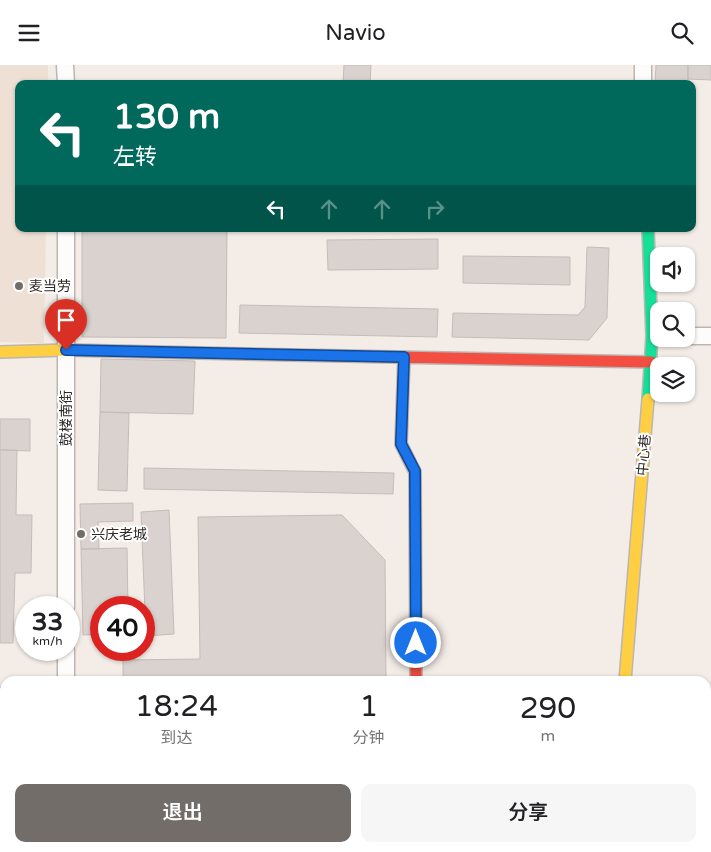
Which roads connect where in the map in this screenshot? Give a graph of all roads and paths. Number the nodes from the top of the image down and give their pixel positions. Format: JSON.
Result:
{"nodes":[{"id":1,"x":66,"y":65,"type":"edge"},
{"id":2,"x":642,"y":65,"type":"edge"},
{"id":3,"x":66,"y":80,"type":"edge"},
{"id":4,"x":643,"y":80,"type":"edge"},
{"id":5,"x":66,"y":232,"type":"edge"},
{"id":6,"x":648,"y":232,"type":"edge"},
{"id":7,"x":653,"y":302,"type":"edge"},
{"id":8,"x":695,"y":336,"type":"edge"},
{"id":9,"x":711,"y":336,"type":"edge"},
{"id":10,"x":66,"y":350,"type":"junction"},
{"id":11,"x":0,"y":352,"type":"edge"},
{"id":12,"x":404,"y":357,"type":"junction"},
{"id":13,"x":650,"y":362,"type":"edge"},
{"id":14,"x":650,"y":374,"type":"edge"},
{"id":15,"x":66,"y":596,"type":"edge"},
{"id":16,"x":66,"y":661,"type":"edge"},
{"id":17,"x":66,"y":676,"type":"edge"},
{"id":18,"x":416,"y":676,"type":"edge"},
{"id":19,"x":625,"y":676,"type":"edge"}],
"edges":[{"from":1,"to":3,"type":"street"},
{"from":2,"to":4,"type":"street"},
{"from":5,"to":10,"type":"street","name":"鼓楼南街"},
{"from":6,"to":7,"type":"street","name":"中心巷"},
{"from":8,"to":9,"type":"street"},
{"from":10,"to":11,"type":"street"},
{"from":10,"to":12,"type":"street"},
{"from":10,"to":15,"type":"street","name":"鼓楼南街"},
{"from":12,"to":13,"type":"street"},
{"from":12,"to":18,"type":"street"},
{"from":14,"to":19,"type":"street","name":"中心巷"},
{"from":16,"to":17,"type":"street"}]}
